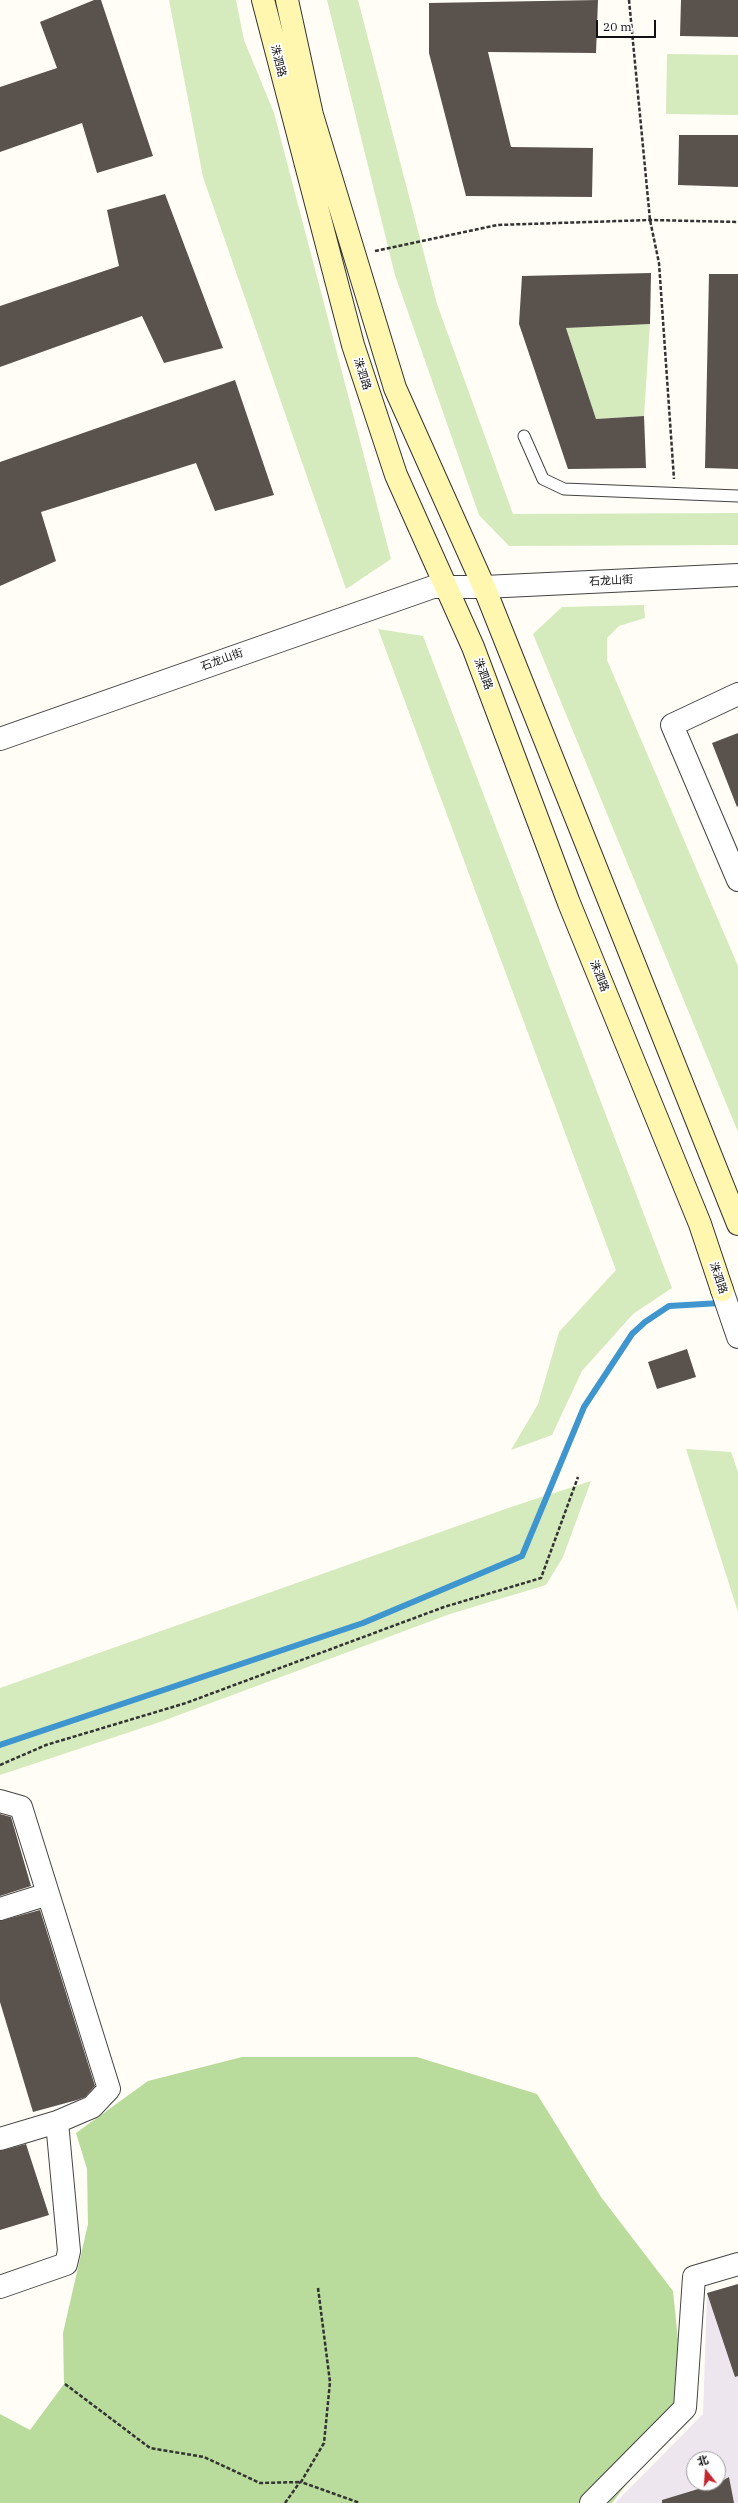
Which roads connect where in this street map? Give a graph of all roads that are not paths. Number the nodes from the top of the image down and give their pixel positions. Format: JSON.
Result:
{"nodes":[{"id":1,"x":263,"y":0,"type":"edge"},
{"id":2,"x":287,"y":0,"type":"edge"},
{"id":3,"x":524,"y":436,"type":"dead end"},
{"id":4,"x":738,"y":496,"type":"edge"},
{"id":5,"x":738,"y":575,"type":"edge"},
{"id":6,"x":445,"y":587,"type":"junction"},
{"id":7,"x":484,"y":587,"type":"junction"},
{"id":8,"x":738,"y":694,"type":"edge"},
{"id":9,"x":0,"y":739,"type":"edge"},
{"id":10,"x":738,"y":880,"type":"edge"},
{"id":11,"x":738,"y":1224,"type":"edge"},
{"id":12,"x":722,"y":1290,"type":"joint"},
{"id":13,"x":735,"y":1328,"type":"edge"},
{"id":14,"x":0,"y":1800,"type":"edge"},
{"id":15,"x":48,"y":1894,"type":"junction"},
{"id":16,"x":0,"y":1909,"type":"edge"},
{"id":17,"x":57,"y":2122,"type":"junction"},
{"id":18,"x":0,"y":2139,"type":"edge"},
{"id":19,"x":738,"y":2264,"type":"edge"},
{"id":20,"x":0,"y":2287,"type":"edge"},
{"id":21,"x":591,"y":2503,"type":"edge"}],
"edges":[{"from":1,"to":6,"type":"main road","name":"洙泗路"},
{"from":2,"to":7,"type":"main road","name":"洙泗路"},
{"from":3,"to":4,"type":"lane"},
{"from":5,"to":7,"type":"street","name":"石龙山街"},
{"from":6,"to":7,"type":"street","name":"石龙山街"},
{"from":6,"to":9,"type":"street","name":"石龙山街"},
{"from":6,"to":12,"type":"main road","name":"洙泗路"},
{"from":7,"to":11,"type":"main road","name":"洙泗路"},
{"from":8,"to":10,"type":"street"},
{"from":12,"to":13,"type":"street","name":"洙泗路"},
{"from":14,"to":15,"type":"street"},
{"from":15,"to":16,"type":"street"},
{"from":15,"to":17,"type":"street"},
{"from":17,"to":18,"type":"street"},
{"from":17,"to":20,"type":"street"},
{"from":19,"to":21,"type":"street"}]}
